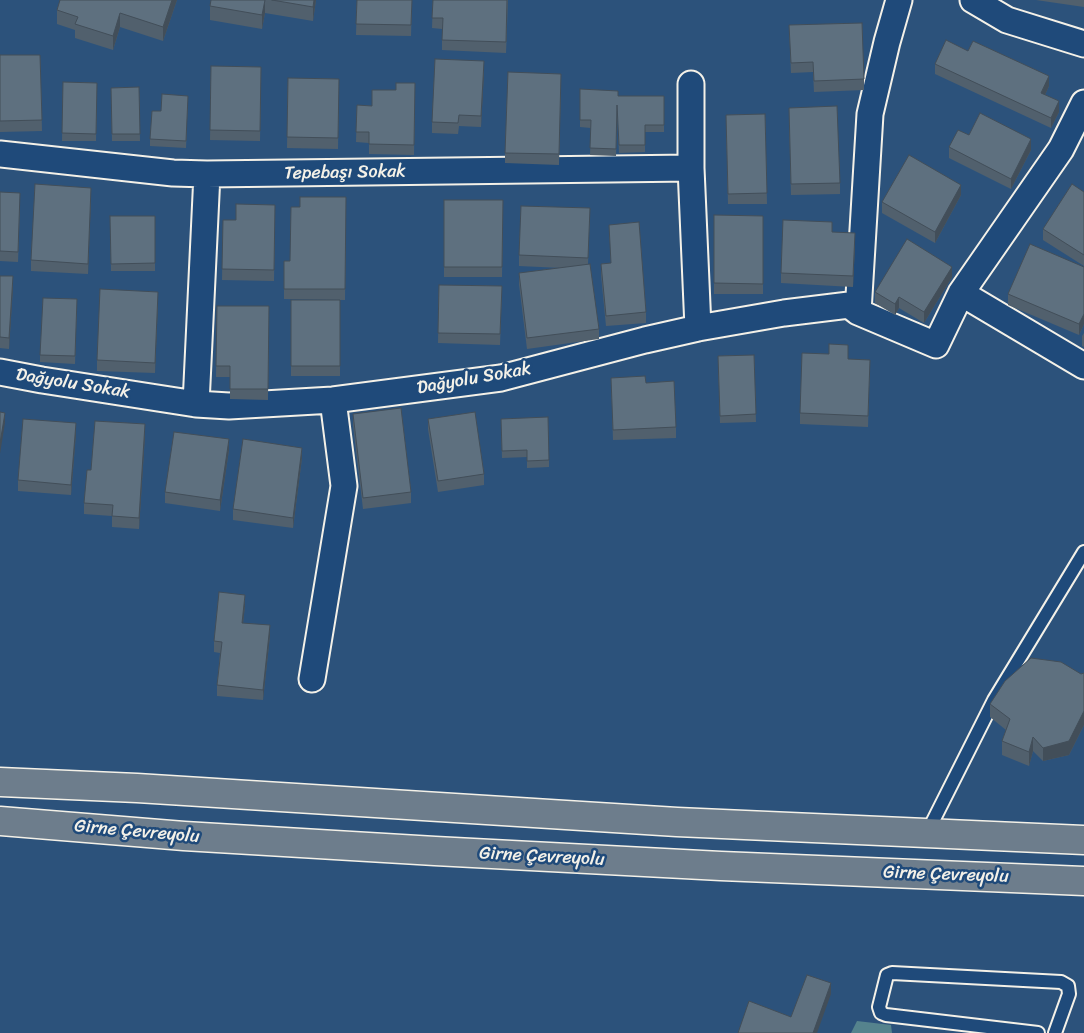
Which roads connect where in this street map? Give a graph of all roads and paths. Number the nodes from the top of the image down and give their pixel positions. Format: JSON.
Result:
{"nodes":[{"id":1,"x":899,"y":0,"type":"edge"},
{"id":2,"x":973,"y":0,"type":"edge"},
{"id":3,"x":1084,"y":44,"type":"edge"},
{"id":4,"x":691,"y":84,"type":"dead end"},
{"id":5,"x":1084,"y":103,"type":"edge"},
{"id":6,"x":0,"y":154,"type":"edge"},
{"id":7,"x":691,"y":168,"type":"junction"},
{"id":8,"x":207,"y":174,"type":"junction"},
{"id":9,"x":961,"y":294,"type":"junction"},
{"id":10,"x":858,"y":312,"type":"junction"},
{"id":11,"x":698,"y":328,"type":"junction"},
{"id":12,"x":1084,"y":366,"type":"edge"},
{"id":13,"x":0,"y":372,"type":"edge"},
{"id":14,"x":332,"y":400,"type":"junction"},
{"id":15,"x":196,"y":404,"type":"junction"},
{"id":16,"x":1084,"y":552,"type":"edge"},
{"id":17,"x":312,"y":679,"type":"dead end"},
{"id":18,"x":0,"y":782,"type":"edge"},
{"id":19,"x":0,"y":821,"type":"edge"},
{"id":20,"x":1084,"y":829,"type":"edge"},
{"id":21,"x":927,"y":833,"type":"junction"},
{"id":22,"x":1051,"y":839,"type":"junction"},
{"id":23,"x":1084,"y":840,"type":"edge"},
{"id":24,"x":1050,"y":879,"type":"junction"},
{"id":25,"x":1084,"y":881,"type":"edge"},
{"id":26,"x":1084,"y":889,"type":"edge"},
{"id":27,"x":1038,"y":1033,"type":"edge"},
{"id":28,"x":1055,"y":1033,"type":"edge"}],
"edges":[{"from":1,"to":10,"type":"street"},
{"from":2,"to":3,"type":"street"},
{"from":4,"to":7,"type":"street"},
{"from":5,"to":9,"type":"street"},
{"from":6,"to":8,"type":"street","name":"Tepebaşı Sokak"},
{"from":7,"to":8,"type":"street","name":"Tepebaşı Sokak"},
{"from":7,"to":11,"type":"street"},
{"from":8,"to":15,"type":"street"},
{"from":9,"to":10,"type":"street","name":"Dağyolu Sokak"},
{"from":9,"to":12,"type":"street"},
{"from":10,"to":11,"type":"street","name":"Dağyolu Sokak"},
{"from":11,"to":14,"type":"street","name":"Dağyolu Sokak"},
{"from":13,"to":15,"type":"street","name":"Dağyolu Sokak"},
{"from":14,"to":15,"type":"street","name":"Dağyolu Sokak"},
{"from":14,"to":17,"type":"street"},
{"from":16,"to":21,"type":"lane"},
{"from":18,"to":21,"type":"highway"},
{"from":19,"to":24,"type":"highway","name":"Girne Çevreyolu"},
{"from":20,"to":22,"type":"highway"},
{"from":21,"to":22,"type":"highway"},
{"from":22,"to":23,"type":"highway"},
{"from":24,"to":25,"type":"highway","name":"Girne Çevreyolu"},
{"from":24,"to":26,"type":"highway"},
{"from":27,"to":28,"type":"lane"}]}
